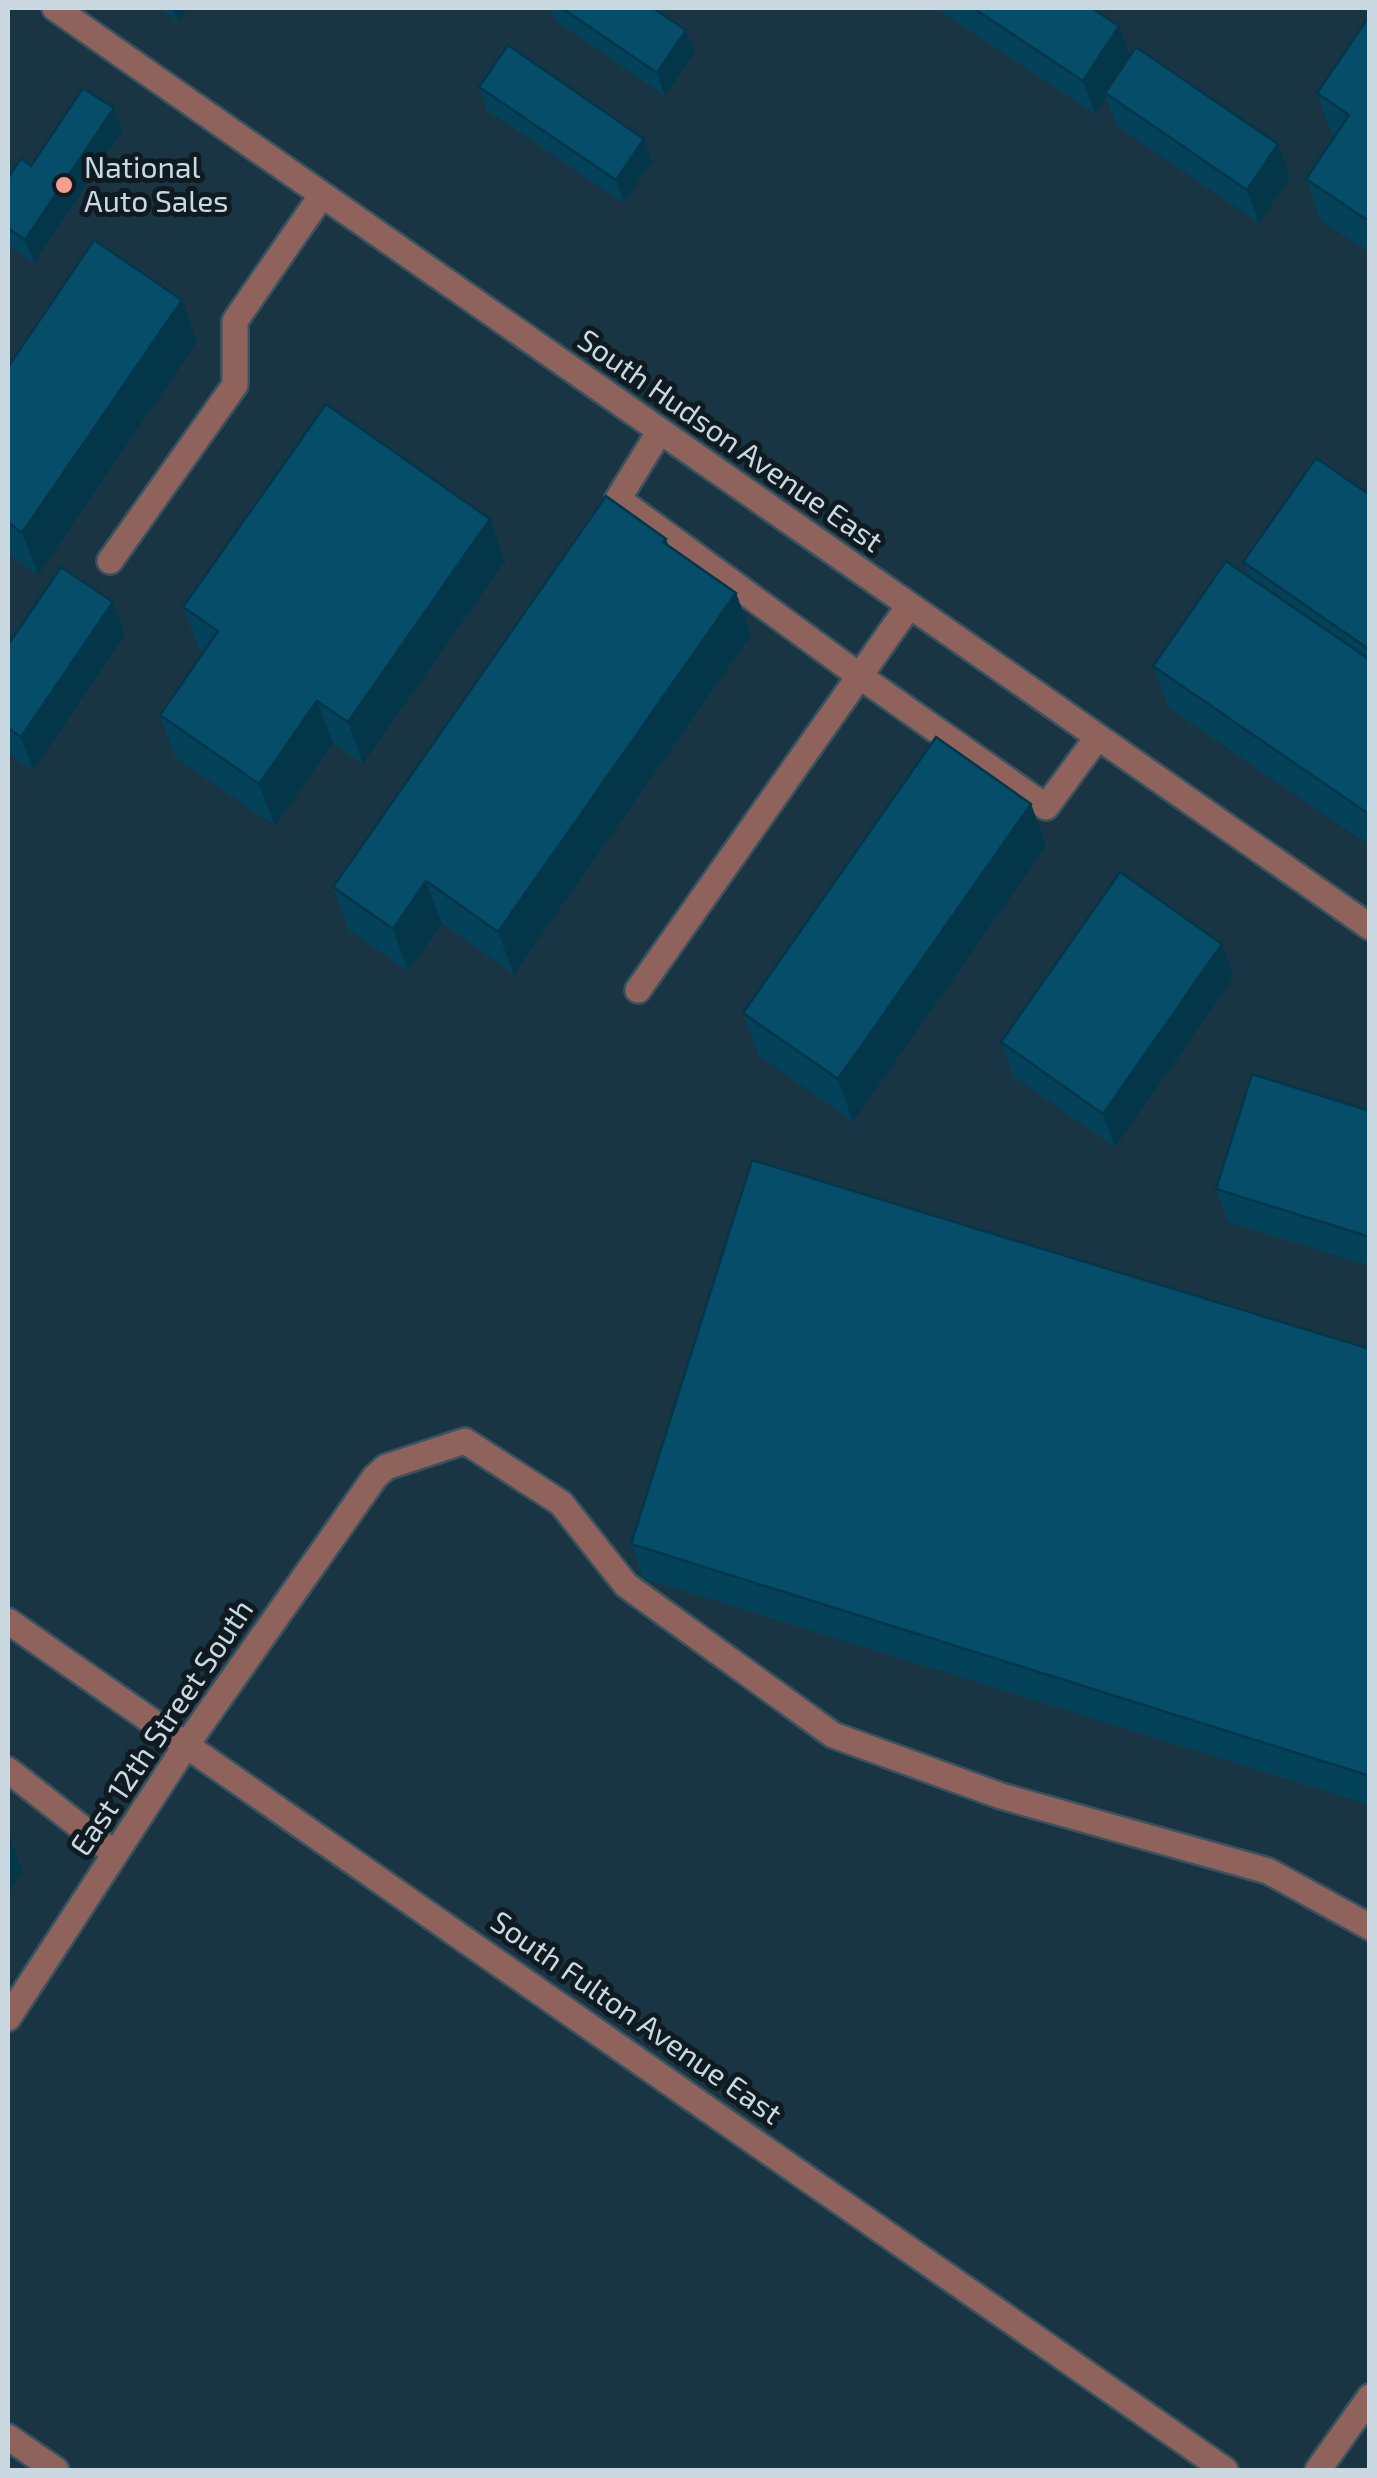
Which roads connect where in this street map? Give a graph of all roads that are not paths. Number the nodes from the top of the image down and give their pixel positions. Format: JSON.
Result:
{"nodes":[{"id":1,"x":54,"y":8,"type":"edge"},
{"id":2,"x":322,"y":195,"type":"junction"},
{"id":3,"x":660,"y":431,"type":"junction"},
{"id":4,"x":110,"y":561,"type":"dead end"},
{"id":5,"x":908,"y":606,"type":"junction"},
{"id":6,"x":860,"y":678,"type":"junction"},
{"id":7,"x":1097,"y":738,"type":"junction"},
{"id":8,"x":1370,"y":927,"type":"edge"},
{"id":9,"x":638,"y":990,"type":"dead end"},
{"id":10,"x":8,"y":1620,"type":"edge"},
{"id":11,"x":187,"y":1744,"type":"junction"},
{"id":12,"x":8,"y":1770,"type":"edge"},
{"id":13,"x":115,"y":1854,"type":"junction"},
{"id":14,"x":1370,"y":1927,"type":"edge"},
{"id":15,"x":8,"y":2018,"type":"edge"},
{"id":16,"x":1370,"y":2397,"type":"edge"},
{"id":17,"x":8,"y":2437,"type":"edge"},
{"id":18,"x":56,"y":2470,"type":"edge"},
{"id":19,"x":1225,"y":2470,"type":"edge"},
{"id":20,"x":1318,"y":2470,"type":"edge"}],
"edges":[{"from":1,"to":2,"type":"street","name":"South Hudson Avenue East"},
{"from":2,"to":3,"type":"street","name":"South Hudson Avenue East"},
{"from":2,"to":4,"type":"street"},
{"from":3,"to":5,"type":"street","name":"South Hudson Avenue East"},
{"from":3,"to":6,"type":"street"},
{"from":5,"to":6,"type":"street"},
{"from":5,"to":7,"type":"street","name":"South Hudson Avenue East"},
{"from":6,"to":7,"type":"street"},
{"from":6,"to":9,"type":"street"},
{"from":7,"to":8,"type":"street","name":"South Hudson Avenue East"},
{"from":10,"to":11,"type":"street","name":"South Fulton Avenue East"},
{"from":11,"to":13,"type":"street","name":"East 12th Street South"},
{"from":11,"to":14,"type":"street","name":"East 12th Street South"},
{"from":11,"to":19,"type":"street","name":"South Fulton Avenue East"},
{"from":12,"to":13,"type":"street"},
{"from":13,"to":15,"type":"street","name":"East 12th Street South"},
{"from":16,"to":20,"type":"street"},
{"from":17,"to":18,"type":"street"}]}
